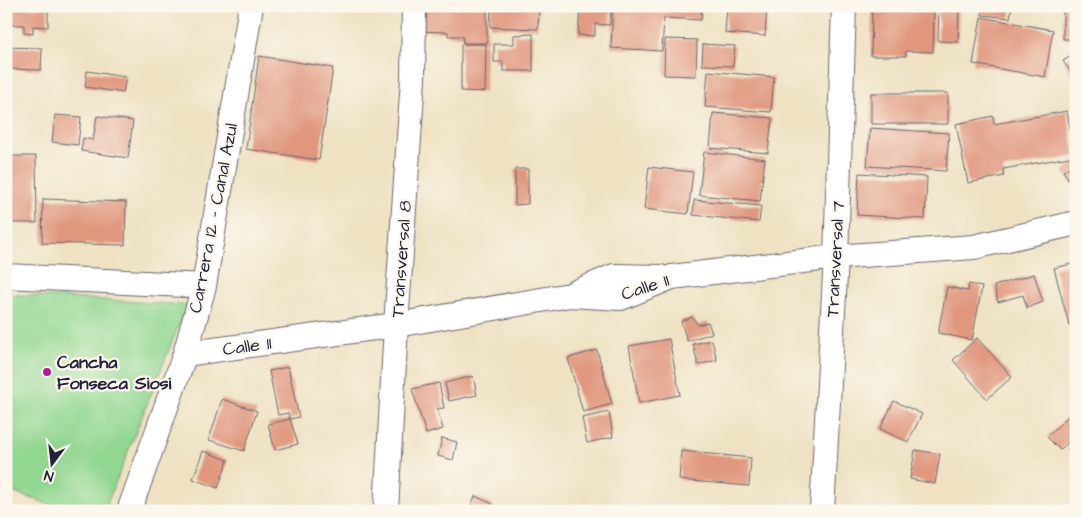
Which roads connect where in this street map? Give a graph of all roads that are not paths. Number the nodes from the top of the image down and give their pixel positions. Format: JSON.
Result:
{"nodes":[{"id":1,"x":251,"y":6,"type":"edge"},
{"id":2,"x":414,"y":6,"type":"edge"},
{"id":3,"x":844,"y":6,"type":"edge"},
{"id":4,"x":1076,"y":223,"type":"edge"},
{"id":5,"x":836,"y":257,"type":"junction"},
{"id":6,"x":6,"y":276,"type":"edge"},
{"id":7,"x":204,"y":286,"type":"junction"},
{"id":8,"x":396,"y":325,"type":"junction"},
{"id":9,"x":185,"y":354,"type":"junction"},
{"id":10,"x":129,"y":511,"type":"edge"},
{"id":11,"x":386,"y":511,"type":"edge"},
{"id":12,"x":822,"y":511,"type":"edge"}],
"edges":[{"from":1,"to":7,"type":"street","name":"Carrera 12 - Canal Azul"},
{"from":2,"to":8,"type":"street","name":"Transversal 8"},
{"from":3,"to":5,"type":"street","name":"Transversal 7"},
{"from":4,"to":5,"type":"street","name":"Calle 11"},
{"from":5,"to":8,"type":"street","name":"Calle 11"},
{"from":5,"to":12,"type":"street","name":"Transversal 7"},
{"from":6,"to":7,"type":"street"},
{"from":7,"to":9,"type":"street","name":"Carrera 12 - Canal Azul"},
{"from":8,"to":9,"type":"street","name":"Calle 11"},
{"from":8,"to":11,"type":"street","name":"Transversal 8"},
{"from":9,"to":10,"type":"street","name":"Carrera 12 - Canal Azul"}]}
